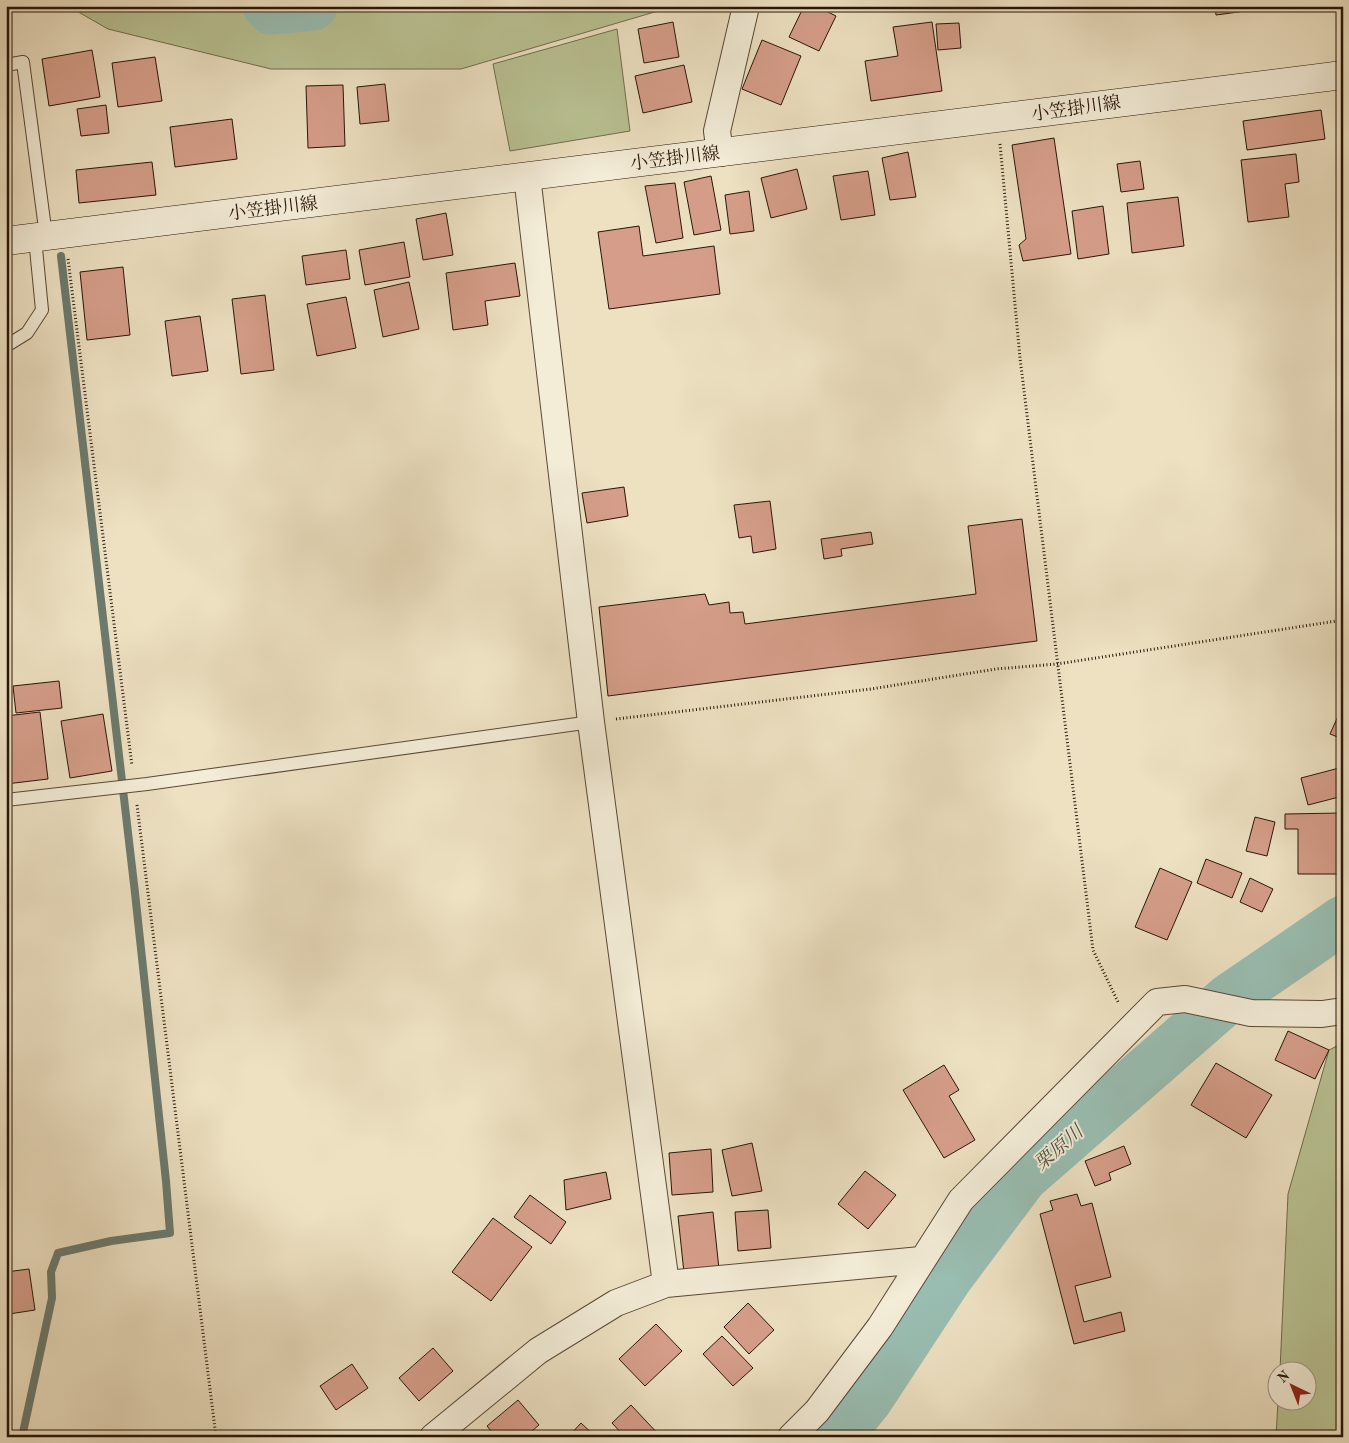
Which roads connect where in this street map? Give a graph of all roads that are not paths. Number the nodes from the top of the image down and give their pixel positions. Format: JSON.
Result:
{"nodes":[{"id":1,"x":746,"y":6,"type":"edge"},
{"id":2,"x":6,"y":64,"type":"edge"},
{"id":3,"x":1343,"y":74,"type":"edge"},
{"id":4,"x":720,"y":153,"type":"junction"},
{"id":5,"x":526,"y":176,"type":"junction"},
{"id":6,"x":49,"y":236,"type":"junction"},
{"id":7,"x":6,"y":241,"type":"edge"},
{"id":8,"x":6,"y":346,"type":"edge"},
{"id":9,"x":591,"y":722,"type":"junction"},
{"id":10,"x":6,"y":800,"type":"edge"},
{"id":11,"x":1343,"y":1011,"type":"edge"},
{"id":12,"x":921,"y":1260,"type":"junction"},
{"id":13,"x":666,"y":1284,"type":"junction"},
{"id":14,"x":433,"y":1437,"type":"edge"},
{"id":15,"x":791,"y":1437,"type":"edge"}],
"edges":[{"from":1,"to":4,"type":"street"},
{"from":2,"to":6,"type":"lane"},
{"from":3,"to":4,"type":"main road","name":"小笠掛川線"},
{"from":4,"to":5,"type":"main road","name":"小笠掛川線"},
{"from":5,"to":6,"type":"main road","name":"小笠掛川線"},
{"from":5,"to":9,"type":"street"},
{"from":6,"to":7,"type":"main road","name":"小笠掛川線"},
{"from":6,"to":8,"type":"lane"},
{"from":9,"to":10,"type":"lane"},
{"from":9,"to":13,"type":"street"},
{"from":11,"to":12,"type":"street"},
{"from":12,"to":13,"type":"street"},
{"from":12,"to":15,"type":"street"},
{"from":13,"to":14,"type":"street"}]}
